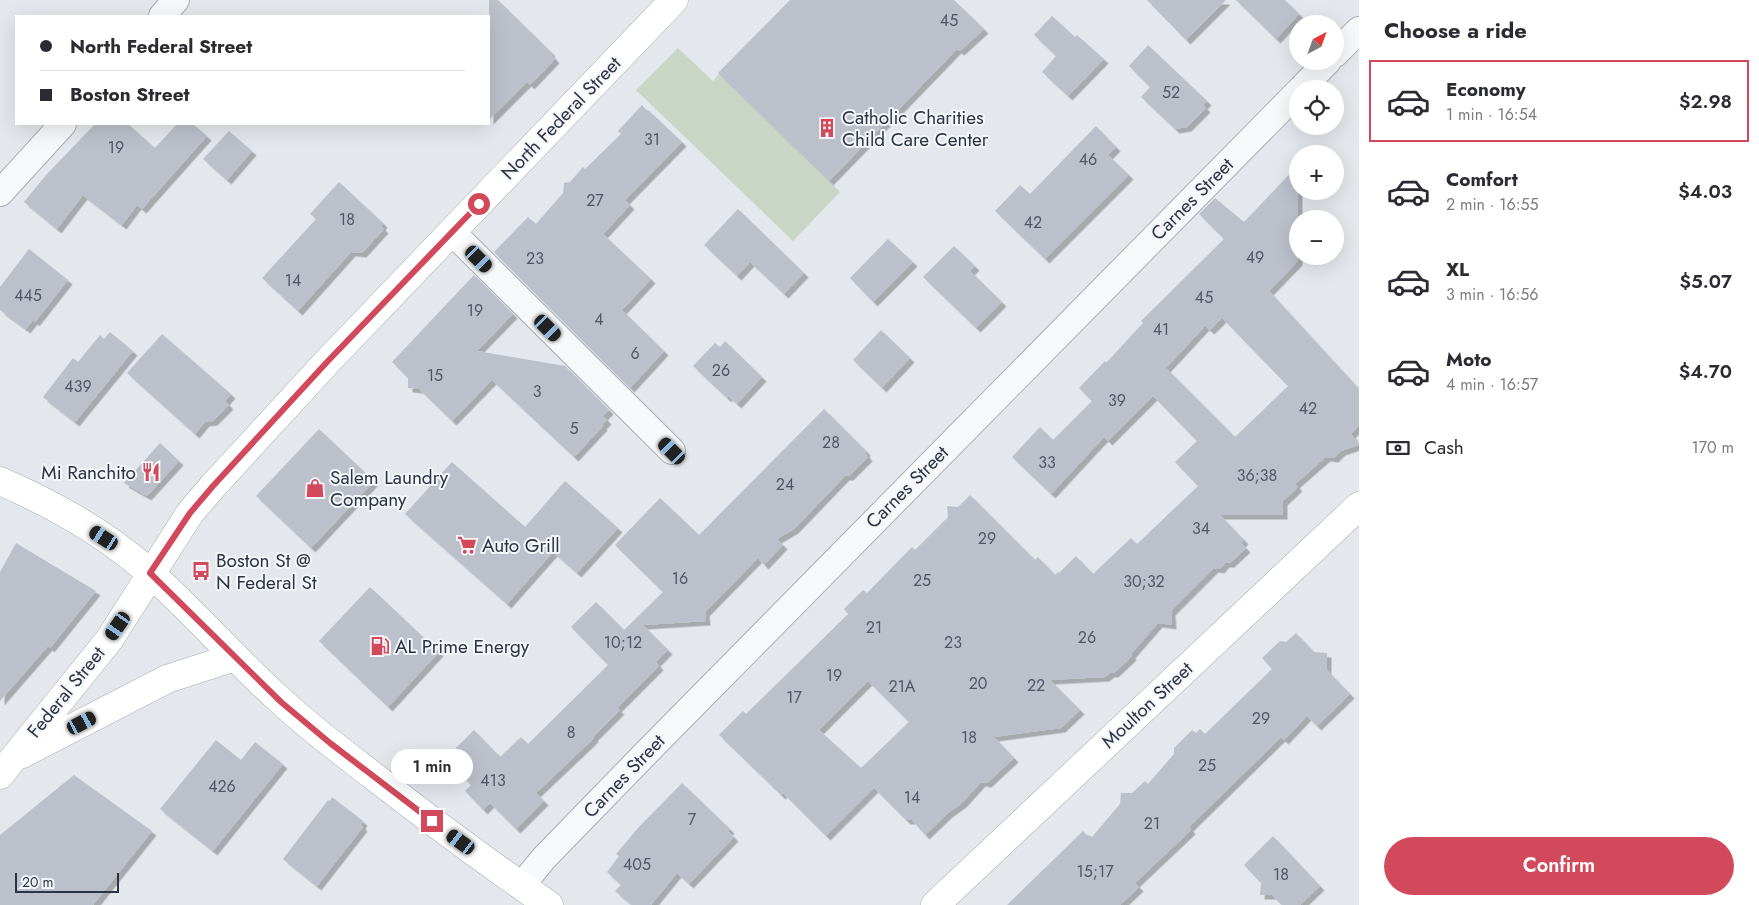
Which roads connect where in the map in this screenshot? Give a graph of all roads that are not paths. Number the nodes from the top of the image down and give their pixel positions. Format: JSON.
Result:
{"nodes":[{"id":1,"x":176,"y":0,"type":"edge"},
{"id":2,"x":674,"y":0,"type":"edge"},
{"id":3,"x":163,"y":15,"type":"edge"},
{"id":4,"x":1359,"y":30,"type":"edge"},
{"id":5,"x":1344,"y":45,"type":"edge"},
{"id":6,"x":1319,"y":70,"type":"edge"},
{"id":7,"x":1310,"y":80,"type":"edge"},
{"id":8,"x":1289,"y":101,"type":"edge"},
{"id":9,"x":63,"y":125,"type":"edge"},
{"id":10,"x":0,"y":193,"type":"edge"},
{"id":11,"x":452,"y":232,"type":"junction"},
{"id":12,"x":672,"y":451,"type":"dead end"},
{"id":13,"x":0,"y":481,"type":"edge"},
{"id":14,"x":1359,"y":506,"type":"edge"},
{"id":15,"x":150,"y":573,"type":"junction"},
{"id":16,"x":235,"y":657,"type":"junction"},
{"id":17,"x":6,"y":767,"type":"edge"},
{"id":18,"x":521,"y":886,"type":"junction"},
{"id":19,"x":549,"y":905,"type":"edge"},
{"id":20,"x":935,"y":905,"type":"edge"}],
"edges":[{"from":1,"to":3,"type":"street"},
{"from":2,"to":11,"type":"main road","name":"North Federal Street"},
{"from":4,"to":5,"type":"street"},
{"from":6,"to":7,"type":"street"},
{"from":8,"to":18,"type":"street","name":"Carnes Street"},
{"from":9,"to":10,"type":"street"},
{"from":11,"to":12,"type":"street"},
{"from":11,"to":15,"type":"main road","name":"North Federal Street"},
{"from":13,"to":15,"type":"main road"},
{"from":14,"to":20,"type":"main road","name":"Moulton Street"},
{"from":15,"to":16,"type":"main road"},
{"from":15,"to":17,"type":"main road","name":"Federal Street"},
{"from":16,"to":17,"type":"main road","name":"Federal Street"},
{"from":16,"to":18,"type":"main road"},
{"from":18,"to":19,"type":"main road"}]}
